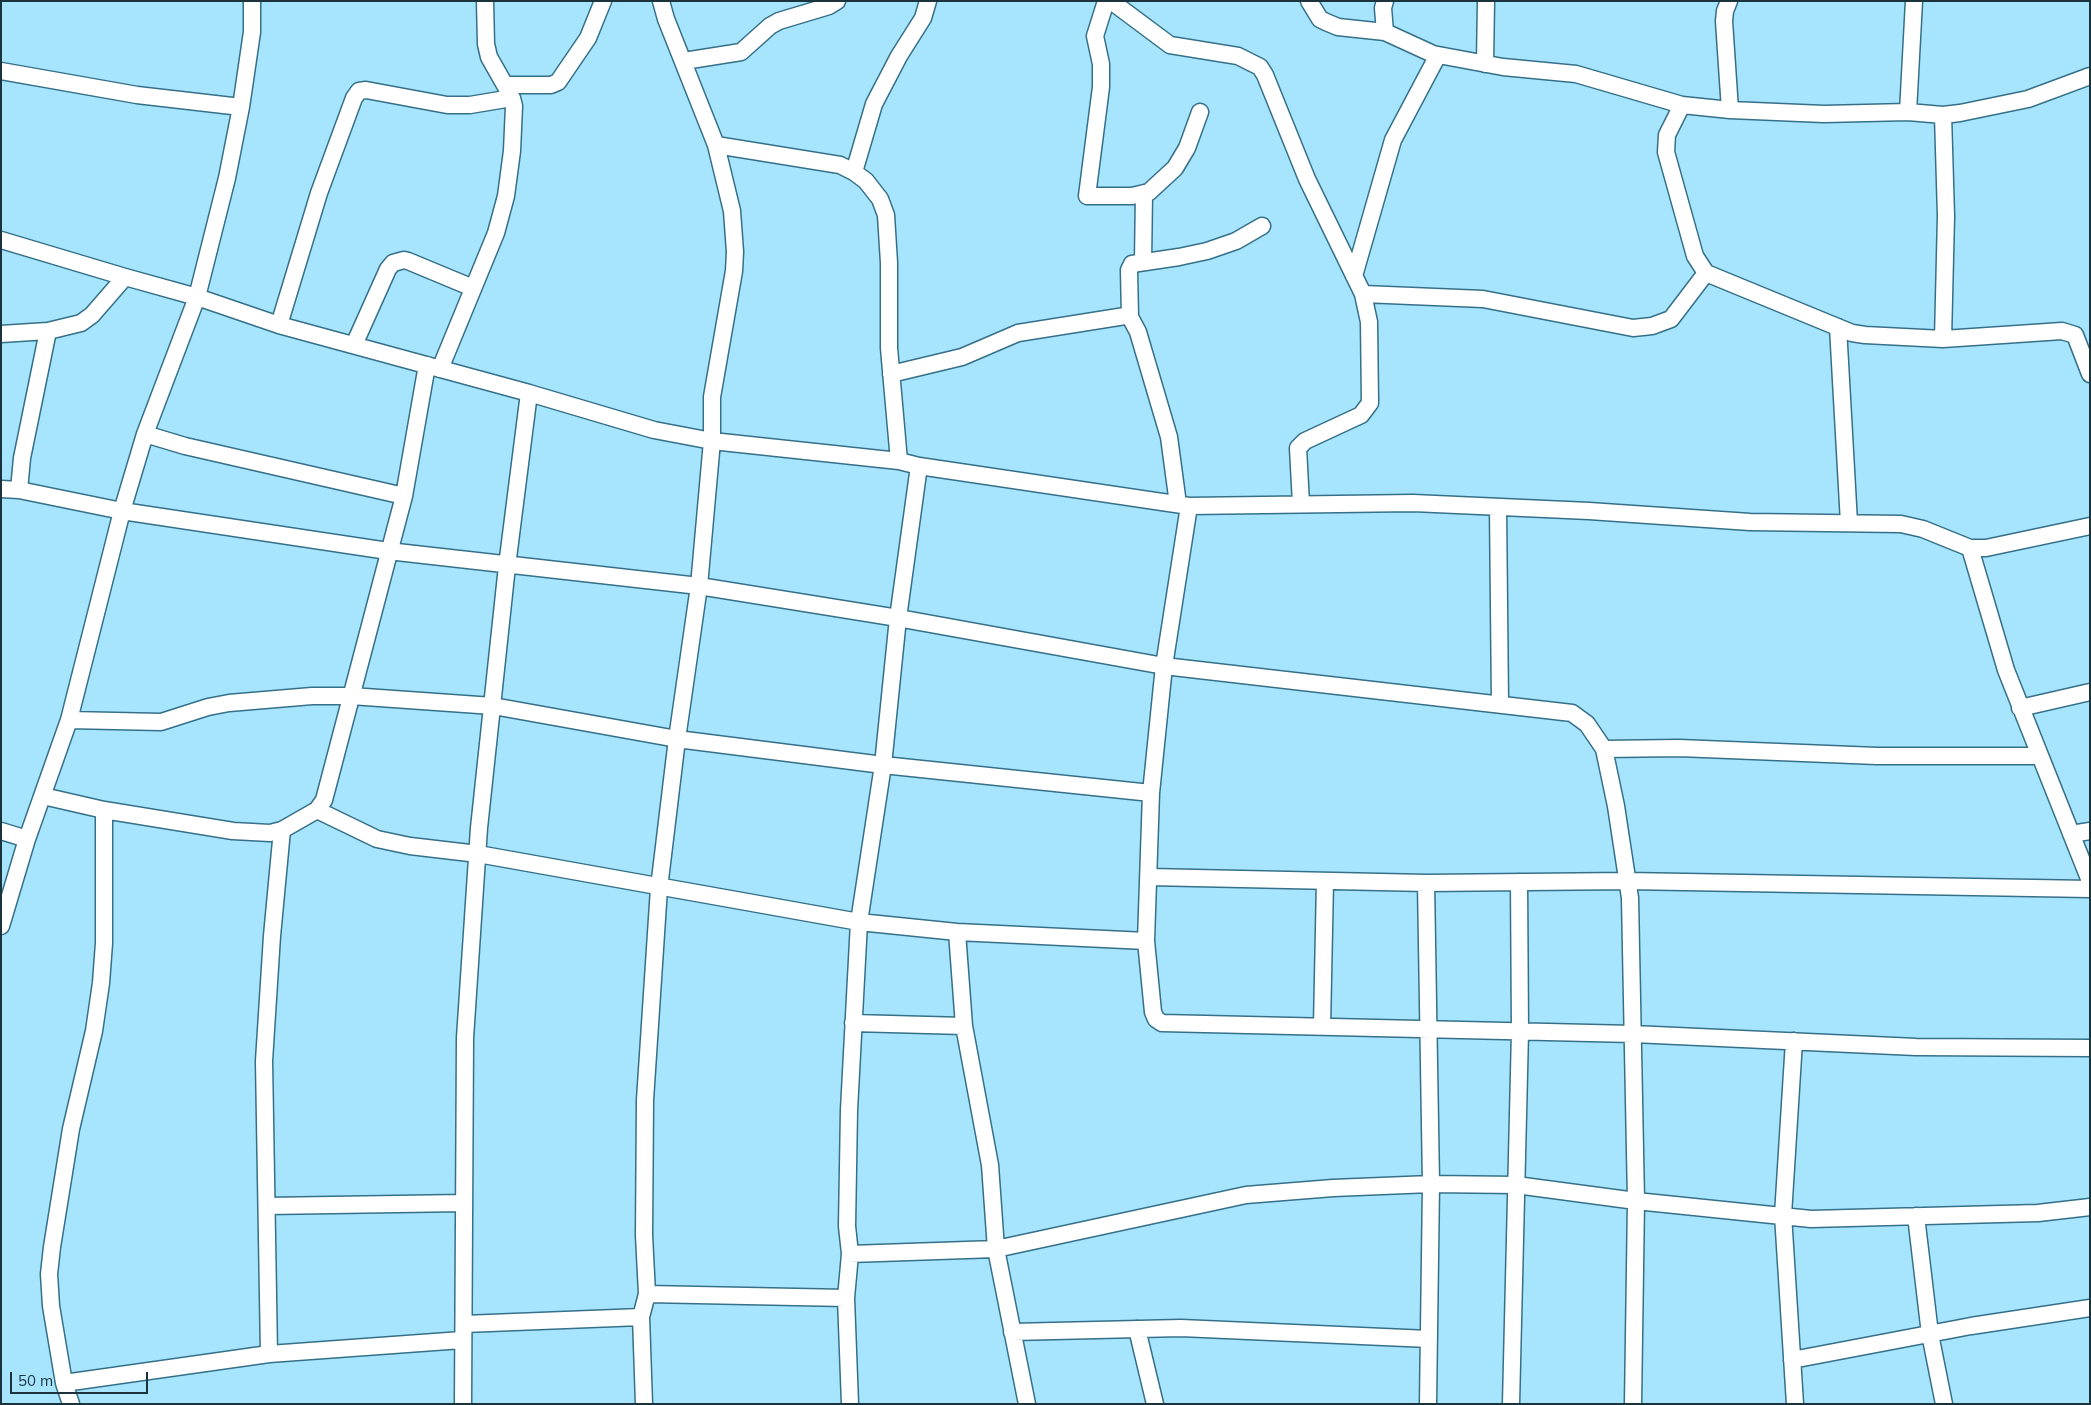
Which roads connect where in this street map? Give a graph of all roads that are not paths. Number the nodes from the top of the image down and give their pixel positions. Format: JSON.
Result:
{"nodes":[{"id":1,"x":252,"y":1,"type":"edge"},
{"id":2,"x":485,"y":1,"type":"edge"},
{"id":3,"x":603,"y":1,"type":"edge"},
{"id":4,"x":661,"y":1,"type":"edge"},
{"id":5,"x":837,"y":1,"type":"edge"},
{"id":6,"x":928,"y":1,"type":"edge"},
{"id":7,"x":1106,"y":1,"type":"edge"},
{"id":8,"x":1112,"y":1,"type":"edge"},
{"id":9,"x":1309,"y":1,"type":"edge"},
{"id":10,"x":1385,"y":1,"type":"edge"},
{"id":11,"x":1486,"y":1,"type":"edge"},
{"id":12,"x":1730,"y":1,"type":"edge"},
{"id":13,"x":1914,"y":1,"type":"edge"},
{"id":14,"x":1385,"y":32,"type":"junction"},
{"id":15,"x":1438,"y":55,"type":"junction"},
{"id":16,"x":684,"y":61,"type":"junction"},
{"id":17,"x":1485,"y":64,"type":"junction"},
{"id":18,"x":1,"y":71,"type":"edge"},
{"id":19,"x":2090,"y":76,"type":"edge"},
{"id":20,"x":508,"y":91,"type":"junction"},
{"id":21,"x":1682,"y":105,"type":"junction"},
{"id":22,"x":241,"y":107,"type":"junction"},
{"id":23,"x":1730,"y":110,"type":"junction"},
{"id":24,"x":1200,"y":112,"type":"dead end"},
{"id":25,"x":1908,"y":112,"type":"junction"},
{"id":26,"x":1943,"y":115,"type":"junction"},
{"id":27,"x":716,"y":146,"type":"junction"},
{"id":28,"x":854,"y":172,"type":"junction"},
{"id":29,"x":1144,"y":193,"type":"junction"},
{"id":30,"x":1262,"y":226,"type":"dead end"},
{"id":31,"x":1,"y":240,"type":"edge"},
{"id":32,"x":1143,"y":262,"type":"junction"},
{"id":33,"x":1706,"y":273,"type":"junction"},
{"id":34,"x":1354,"y":276,"type":"junction"},
{"id":35,"x":125,"y":277,"type":"junction"},
{"id":36,"x":473,"y":288,"type":"junction"},
{"id":37,"x":1363,"y":294,"type":"junction"},
{"id":38,"x":197,"y":297,"type":"junction"},
{"id":39,"x":1130,"y":317,"type":"junction"},
{"id":40,"x":279,"y":325,"type":"junction"},
{"id":41,"x":1838,"y":327,"type":"junction"},
{"id":42,"x":48,"y":331,"type":"junction"},
{"id":43,"x":1,"y":334,"type":"edge"},
{"id":44,"x":1944,"y":339,"type":"junction"},
{"id":45,"x":354,"y":345,"type":"junction"},
{"id":46,"x":434,"y":367,"type":"junction"},
{"id":47,"x":892,"y":374,"type":"junction"},
{"id":48,"x":2090,"y":374,"type":"edge"},
{"id":49,"x":529,"y":393,"type":"junction"},
{"id":50,"x":145,"y":434,"type":"junction"},
{"id":51,"x":712,"y":441,"type":"junction"},
{"id":52,"x":899,"y":461,"type":"junction"},
{"id":53,"x":919,"y":466,"type":"junction"},
{"id":54,"x":1,"y":489,"type":"edge"},
{"id":55,"x":19,"y":490,"type":"junction"},
{"id":56,"x":404,"y":496,"type":"junction"},
{"id":57,"x":1302,"y":504,"type":"junction"},
{"id":58,"x":1183,"y":505,"type":"junction"},
{"id":59,"x":1498,"y":507,"type":"junction"},
{"id":60,"x":122,"y":511,"type":"junction"},
{"id":61,"x":1849,"y":523,"type":"junction"},
{"id":62,"x":2090,"y":526,"type":"edge"},
{"id":63,"x":1970,"y":548,"type":"junction"},
{"id":64,"x":388,"y":551,"type":"junction"},
{"id":65,"x":507,"y":566,"type":"junction"},
{"id":66,"x":699,"y":586,"type":"junction"},
{"id":67,"x":898,"y":618,"type":"junction"},
{"id":68,"x":1164,"y":666,"type":"junction"},
{"id":69,"x":2090,"y":692,"type":"edge"},
{"id":70,"x":351,"y":696,"type":"junction"},
{"id":71,"x":1500,"y":704,"type":"junction"},
{"id":72,"x":493,"y":706,"type":"junction"},
{"id":73,"x":2020,"y":708,"type":"junction"},
{"id":74,"x":69,"y":720,"type":"junction"},
{"id":75,"x":677,"y":739,"type":"junction"},
{"id":76,"x":1604,"y":749,"type":"junction"},
{"id":77,"x":2039,"y":756,"type":"junction"},
{"id":78,"x":883,"y":765,"type":"junction"},
{"id":79,"x":1151,"y":793,"type":"junction"},
{"id":80,"x":43,"y":796,"type":"junction"},
{"id":81,"x":104,"y":810,"type":"junction"},
{"id":82,"x":317,"y":810,"type":"junction"},
{"id":83,"x":282,"y":830,"type":"junction"},
{"id":84,"x":1,"y":831,"type":"edge"},
{"id":85,"x":2090,"y":831,"type":"edge"},
{"id":86,"x":2071,"y":834,"type":"junction"},
{"id":87,"x":27,"y":839,"type":"junction"},
{"id":88,"x":478,"y":854,"type":"junction"},
{"id":89,"x":1149,"y":877,"type":"junction"},
{"id":90,"x":1325,"y":881,"type":"junction"},
{"id":91,"x":1627,"y":881,"type":"junction"},
{"id":92,"x":2090,"y":881,"type":"edge"},
{"id":93,"x":1519,"y":882,"type":"junction"},
{"id":94,"x":1426,"y":883,"type":"junction"},
{"id":95,"x":660,"y":888,"type":"junction"},
{"id":96,"x":2090,"y":889,"type":"edge"},
{"id":97,"x":859,"y":922,"type":"junction"},
{"id":98,"x":1,"y":926,"type":"edge"},
{"id":99,"x":958,"y":932,"type":"junction"},
{"id":100,"x":1146,"y":942,"type":"junction"},
{"id":101,"x":853,"y":1024,"type":"junction"},
{"id":102,"x":964,"y":1026,"type":"junction"},
{"id":103,"x":1322,"y":1026,"type":"junction"},
{"id":104,"x":1428,"y":1030,"type":"junction"},
{"id":105,"x":1520,"y":1032,"type":"junction"},
{"id":106,"x":1633,"y":1034,"type":"junction"},
{"id":107,"x":1794,"y":1041,"type":"junction"},
{"id":108,"x":2090,"y":1048,"type":"edge"},
{"id":109,"x":1431,"y":1184,"type":"junction"},
{"id":110,"x":1516,"y":1185,"type":"junction"},
{"id":111,"x":1636,"y":1201,"type":"junction"},
{"id":112,"x":463,"y":1203,"type":"junction"},
{"id":113,"x":266,"y":1206,"type":"junction"},
{"id":114,"x":2090,"y":1207,"type":"edge"},
{"id":115,"x":1783,"y":1215,"type":"junction"},
{"id":116,"x":1916,"y":1216,"type":"junction"},
{"id":117,"x":996,"y":1249,"type":"junction"},
{"id":118,"x":850,"y":1254,"type":"junction"},
{"id":119,"x":647,"y":1294,"type":"junction"},
{"id":120,"x":846,"y":1298,"type":"junction"},
{"id":121,"x":2090,"y":1308,"type":"edge"},
{"id":122,"x":641,"y":1317,"type":"junction"},
{"id":123,"x":464,"y":1324,"type":"junction"},
{"id":124,"x":1137,"y":1329,"type":"junction"},
{"id":125,"x":1012,"y":1332,"type":"junction"},
{"id":126,"x":1930,"y":1334,"type":"junction"},
{"id":127,"x":1428,"y":1339,"type":"junction"},
{"id":128,"x":462,"y":1340,"type":"junction"},
{"id":129,"x":269,"y":1354,"type":"junction"},
{"id":130,"x":1792,"y":1360,"type":"junction"},
{"id":131,"x":64,"y":1383,"type":"junction"},
{"id":132,"x":71,"y":1404,"type":"edge"},
{"id":133,"x":463,"y":1404,"type":"edge"},
{"id":134,"x":644,"y":1404,"type":"edge"},
{"id":135,"x":850,"y":1404,"type":"edge"},
{"id":136,"x":1027,"y":1404,"type":"edge"},
{"id":137,"x":1155,"y":1404,"type":"edge"},
{"id":138,"x":1428,"y":1404,"type":"edge"},
{"id":139,"x":1511,"y":1404,"type":"edge"},
{"id":140,"x":1634,"y":1404,"type":"edge"},
{"id":141,"x":1795,"y":1404,"type":"edge"},
{"id":142,"x":1944,"y":1404,"type":"edge"}],
"edges":[{"from":1,"to":22,"type":"street"},
{"from":2,"to":20,"type":"street"},
{"from":3,"to":20,"type":"street"},
{"from":4,"to":16,"type":"street"},
{"from":5,"to":16,"type":"street"},
{"from":6,"to":28,"type":"street"},
{"from":7,"to":29,"type":"street"},
{"from":8,"to":34,"type":"street"},
{"from":9,"to":14,"type":"street"},
{"from":10,"to":14,"type":"street"},
{"from":11,"to":17,"type":"street"},
{"from":12,"to":23,"type":"street"},
{"from":13,"to":25,"type":"street"},
{"from":14,"to":15,"type":"street"},
{"from":15,"to":17,"type":"street"},
{"from":15,"to":34,"type":"street"},
{"from":16,"to":27,"type":"street"},
{"from":17,"to":21,"type":"street"},
{"from":18,"to":22,"type":"street"},
{"from":19,"to":26,"type":"street"},
{"from":20,"to":36,"type":"street"},
{"from":20,"to":40,"type":"street"},
{"from":21,"to":23,"type":"street"},
{"from":21,"to":33,"type":"street"},
{"from":22,"to":38,"type":"street"},
{"from":23,"to":25,"type":"street"},
{"from":24,"to":29,"type":"street"},
{"from":25,"to":26,"type":"street"},
{"from":26,"to":44,"type":"street"},
{"from":27,"to":28,"type":"street"},
{"from":27,"to":51,"type":"street"},
{"from":28,"to":47,"type":"street"},
{"from":29,"to":32,"type":"street"},
{"from":30,"to":32,"type":"street"},
{"from":31,"to":35,"type":"street"},
{"from":32,"to":39,"type":"street"},
{"from":33,"to":37,"type":"street"},
{"from":33,"to":41,"type":"street"},
{"from":34,"to":37,"type":"street"},
{"from":35,"to":38,"type":"street"},
{"from":35,"to":42,"type":"street"},
{"from":36,"to":45,"type":"street"},
{"from":36,"to":46,"type":"street"},
{"from":37,"to":57,"type":"street"},
{"from":38,"to":40,"type":"street"},
{"from":38,"to":50,"type":"street"},
{"from":39,"to":47,"type":"street"},
{"from":39,"to":58,"type":"street"},
{"from":40,"to":45,"type":"street"},
{"from":41,"to":44,"type":"street"},
{"from":41,"to":61,"type":"street"},
{"from":42,"to":43,"type":"street"},
{"from":42,"to":55,"type":"street"},
{"from":44,"to":48,"type":"street"},
{"from":45,"to":46,"type":"street"},
{"from":46,"to":49,"type":"street"},
{"from":46,"to":56,"type":"street"},
{"from":47,"to":52,"type":"street"},
{"from":49,"to":51,"type":"street"},
{"from":49,"to":65,"type":"street"},
{"from":50,"to":56,"type":"street"},
{"from":50,"to":60,"type":"street"},
{"from":51,"to":52,"type":"street"},
{"from":51,"to":66,"type":"street"},
{"from":52,"to":53,"type":"street"},
{"from":53,"to":58,"type":"street"},
{"from":53,"to":67,"type":"street"},
{"from":54,"to":55,"type":"street"},
{"from":55,"to":60,"type":"street"},
{"from":56,"to":64,"type":"street"},
{"from":57,"to":58,"type":"street"},
{"from":57,"to":59,"type":"street"},
{"from":58,"to":68,"type":"street"},
{"from":59,"to":61,"type":"street"},
{"from":59,"to":71,"type":"street"},
{"from":60,"to":64,"type":"street"},
{"from":60,"to":74,"type":"street"},
{"from":61,"to":63,"type":"street"},
{"from":62,"to":63,"type":"street"},
{"from":63,"to":73,"type":"street"},
{"from":64,"to":65,"type":"street"},
{"from":64,"to":70,"type":"street"},
{"from":65,"to":66,"type":"street"},
{"from":65,"to":72,"type":"street"},
{"from":66,"to":67,"type":"street"},
{"from":66,"to":75,"type":"street"},
{"from":67,"to":68,"type":"street"},
{"from":67,"to":78,"type":"street"},
{"from":68,"to":71,"type":"street"},
{"from":68,"to":79,"type":"street"},
{"from":69,"to":73,"type":"street"},
{"from":70,"to":72,"type":"street"},
{"from":70,"to":74,"type":"street"},
{"from":70,"to":82,"type":"street"},
{"from":71,"to":76,"type":"street"},
{"from":72,"to":75,"type":"street"},
{"from":72,"to":88,"type":"street"},
{"from":73,"to":77,"type":"street"},
{"from":74,"to":80,"type":"street"},
{"from":75,"to":78,"type":"street"},
{"from":75,"to":95,"type":"street"},
{"from":76,"to":77,"type":"street"},
{"from":76,"to":91,"type":"street"},
{"from":77,"to":86,"type":"street"},
{"from":78,"to":79,"type":"street"},
{"from":78,"to":97,"type":"street"},
{"from":79,"to":89,"type":"street"},
{"from":80,"to":81,"type":"street"},
{"from":80,"to":87,"type":"street"},
{"from":81,"to":83,"type":"street"},
{"from":81,"to":131,"type":"street"},
{"from":82,"to":83,"type":"street"},
{"from":82,"to":88,"type":"street"},
{"from":83,"to":113,"type":"street"},
{"from":84,"to":87,"type":"street"},
{"from":85,"to":86,"type":"street"},
{"from":86,"to":92,"type":"street"},
{"from":87,"to":98,"type":"street"},
{"from":88,"to":95,"type":"street"},
{"from":88,"to":112,"type":"street"},
{"from":89,"to":90,"type":"street"},
{"from":89,"to":100,"type":"street"},
{"from":90,"to":94,"type":"street"},
{"from":90,"to":103,"type":"street"},
{"from":91,"to":93,"type":"street"},
{"from":91,"to":96,"type":"street"},
{"from":91,"to":106,"type":"street"},
{"from":93,"to":94,"type":"street"},
{"from":93,"to":105,"type":"street"},
{"from":94,"to":104,"type":"street"},
{"from":95,"to":97,"type":"street"},
{"from":95,"to":119,"type":"street"},
{"from":97,"to":99,"type":"street"},
{"from":97,"to":101,"type":"street"},
{"from":99,"to":100,"type":"street"},
{"from":99,"to":102,"type":"street"},
{"from":100,"to":103,"type":"street"},
{"from":101,"to":102,"type":"street"},
{"from":101,"to":118,"type":"street"},
{"from":102,"to":117,"type":"street"},
{"from":103,"to":104,"type":"street"},
{"from":104,"to":105,"type":"street"},
{"from":104,"to":109,"type":"street"},
{"from":105,"to":106,"type":"street"},
{"from":105,"to":110,"type":"street"},
{"from":106,"to":107,"type":"street"},
{"from":106,"to":111,"type":"street"},
{"from":107,"to":108,"type":"street"},
{"from":107,"to":115,"type":"street"},
{"from":109,"to":110,"type":"street"},
{"from":109,"to":117,"type":"street"},
{"from":109,"to":127,"type":"street"},
{"from":110,"to":111,"type":"street"},
{"from":110,"to":139,"type":"street"},
{"from":111,"to":115,"type":"street"},
{"from":111,"to":140,"type":"street"},
{"from":112,"to":113,"type":"street"},
{"from":112,"to":123,"type":"street"},
{"from":113,"to":129,"type":"street"},
{"from":114,"to":116,"type":"street"},
{"from":115,"to":116,"type":"street"},
{"from":115,"to":130,"type":"street"},
{"from":116,"to":126,"type":"street"},
{"from":117,"to":118,"type":"street"},
{"from":117,"to":125,"type":"street"},
{"from":118,"to":120,"type":"street"},
{"from":119,"to":120,"type":"street"},
{"from":119,"to":122,"type":"street"},
{"from":120,"to":135,"type":"street"},
{"from":121,"to":126,"type":"street"},
{"from":122,"to":123,"type":"street"},
{"from":122,"to":134,"type":"street"},
{"from":123,"to":128,"type":"street"},
{"from":124,"to":125,"type":"street"},
{"from":124,"to":127,"type":"street"},
{"from":124,"to":137,"type":"street"},
{"from":125,"to":136,"type":"street"},
{"from":126,"to":130,"type":"street"},
{"from":126,"to":142,"type":"street"},
{"from":127,"to":138,"type":"street"},
{"from":128,"to":129,"type":"street"},
{"from":128,"to":133,"type":"street"},
{"from":129,"to":131,"type":"street"},
{"from":130,"to":141,"type":"street"},
{"from":131,"to":132,"type":"street"}]}
